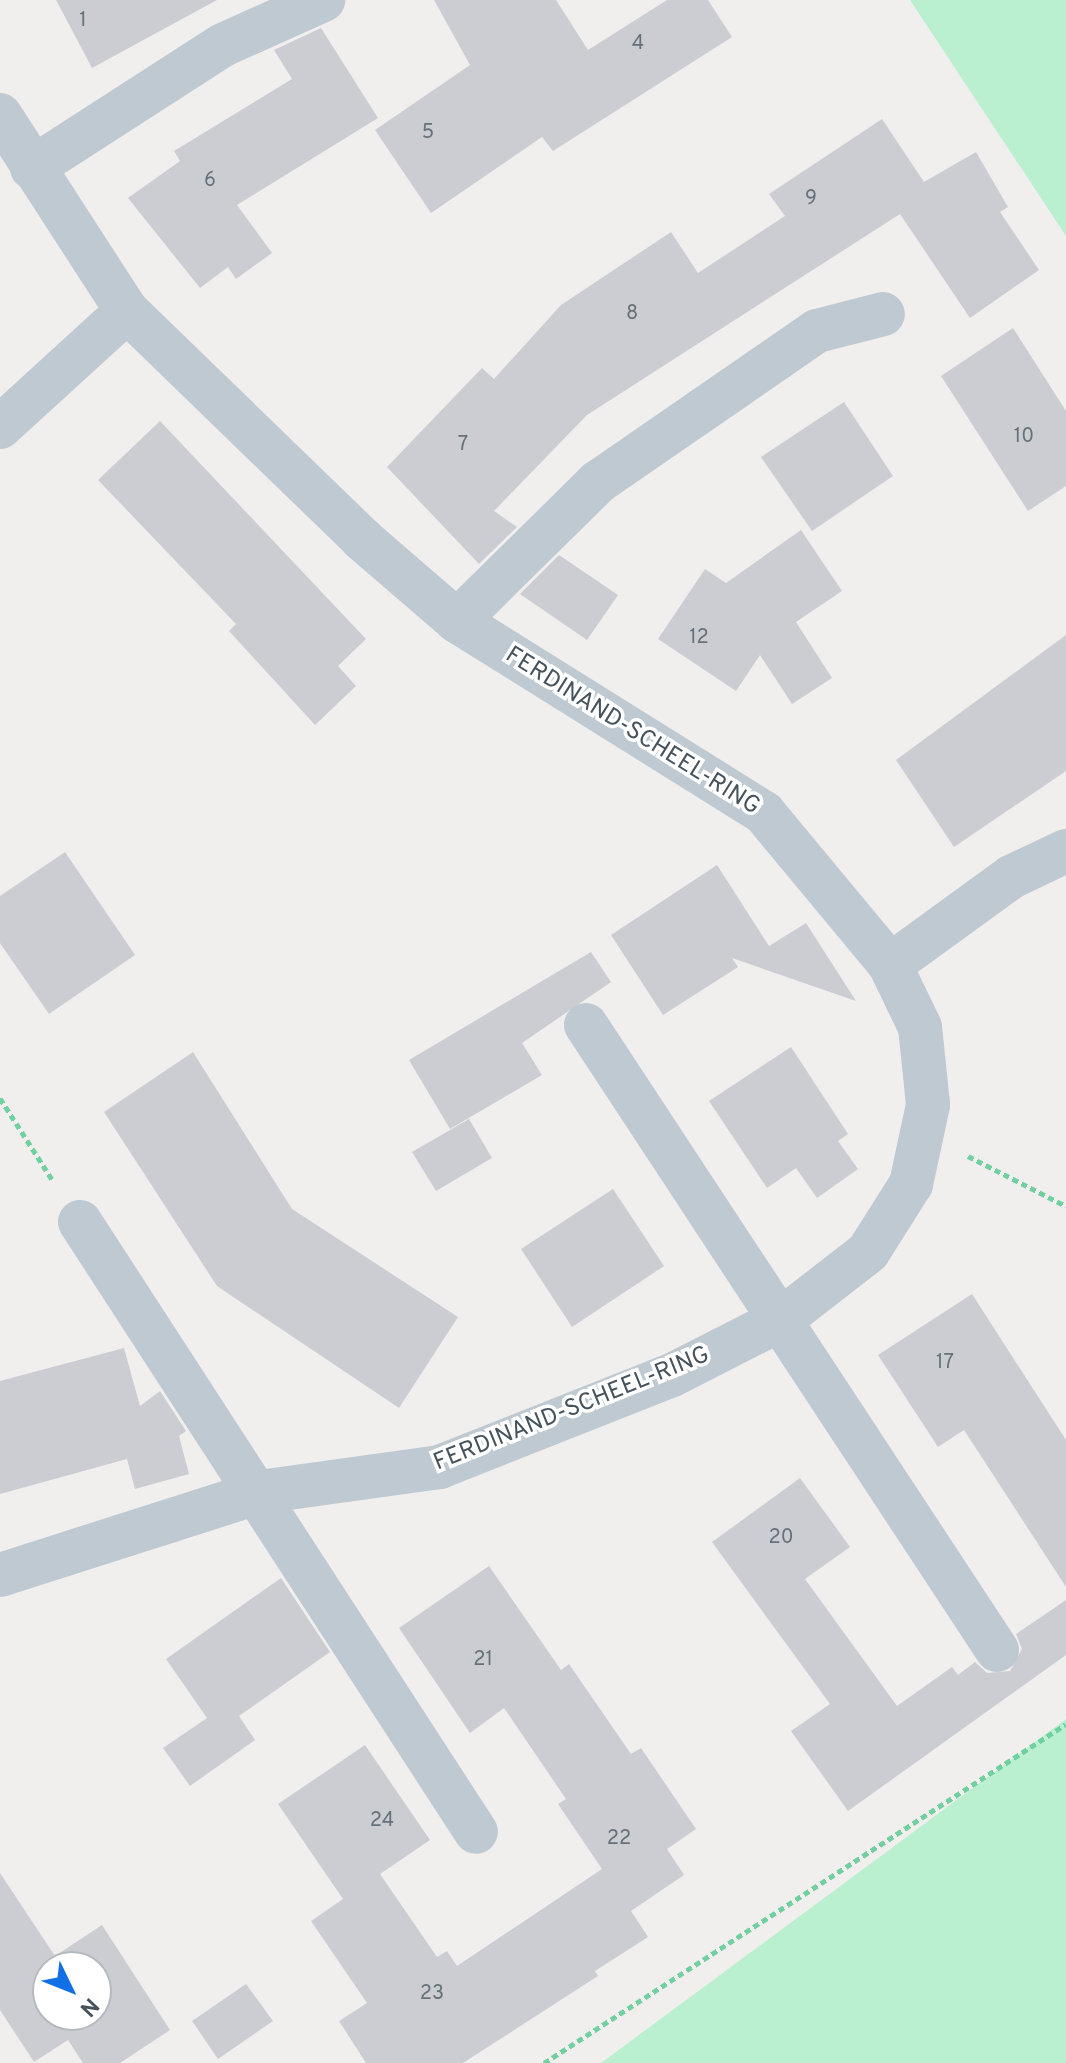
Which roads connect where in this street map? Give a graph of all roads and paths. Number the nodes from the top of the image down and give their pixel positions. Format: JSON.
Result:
{"nodes":[{"id":1,"x":323,"y":0,"type":"edge"},
{"id":2,"x":0,"y":115,"type":"edge"},
{"id":3,"x":32,"y":168,"type":"junction"},
{"id":4,"x":127,"y":311,"type":"junction"},
{"id":5,"x":883,"y":314,"type":"dead end"},
{"id":6,"x":0,"y":427,"type":"edge"},
{"id":7,"x":457,"y":621,"type":"junction"},
{"id":8,"x":1066,"y":851,"type":"edge"},
{"id":9,"x":890,"y":965,"type":"junction"},
{"id":10,"x":586,"y":1025,"type":"dead end"},
{"id":11,"x":0,"y":1098,"type":"edge"},
{"id":12,"x":920,"y":1143,"type":"junction"},
{"id":13,"x":1066,"y":1206,"type":"edge"},
{"id":14,"x":80,"y":1222,"type":"joint"},
{"id":15,"x":782,"y":1319,"type":"junction"},
{"id":16,"x":260,"y":1492,"type":"junction"},
{"id":17,"x":0,"y":1575,"type":"edge"},
{"id":18,"x":997,"y":1650,"type":"dead end"},
{"id":19,"x":1066,"y":1724,"type":"edge"},
{"id":20,"x":476,"y":1832,"type":"dead end"},
{"id":21,"x":544,"y":2063,"type":"edge"}],
"edges":[{"from":1,"to":3,"type":"street"},
{"from":2,"to":3,"type":"street","name":"FERDINAND-SCHEEL-RING"},
{"from":3,"to":4,"type":"street","name":"FERDINAND-SCHEEL-RING"},
{"from":4,"to":6,"type":"street"},
{"from":4,"to":7,"type":"street","name":"FERDINAND-SCHEEL-RING"},
{"from":5,"to":7,"type":"street"},
{"from":7,"to":9,"type":"street","name":"FERDINAND-SCHEEL-RING"},
{"from":8,"to":9,"type":"street"},
{"from":9,"to":12,"type":"street","name":"FERDINAND-SCHEEL-RING"},
{"from":10,"to":15,"type":"street"},
{"from":11,"to":14,"type":"path"},
{"from":12,"to":13,"type":"path"},
{"from":12,"to":15,"type":"street","name":"FERDINAND-SCHEEL-RING"},
{"from":14,"to":16,"type":"street"},
{"from":15,"to":16,"type":"street","name":"FERDINAND-SCHEEL-RING"},
{"from":15,"to":18,"type":"street"},
{"from":16,"to":17,"type":"street","name":"FERDINAND-SCHEEL-RING"},
{"from":16,"to":20,"type":"street"},
{"from":19,"to":21,"type":"path"}]}
